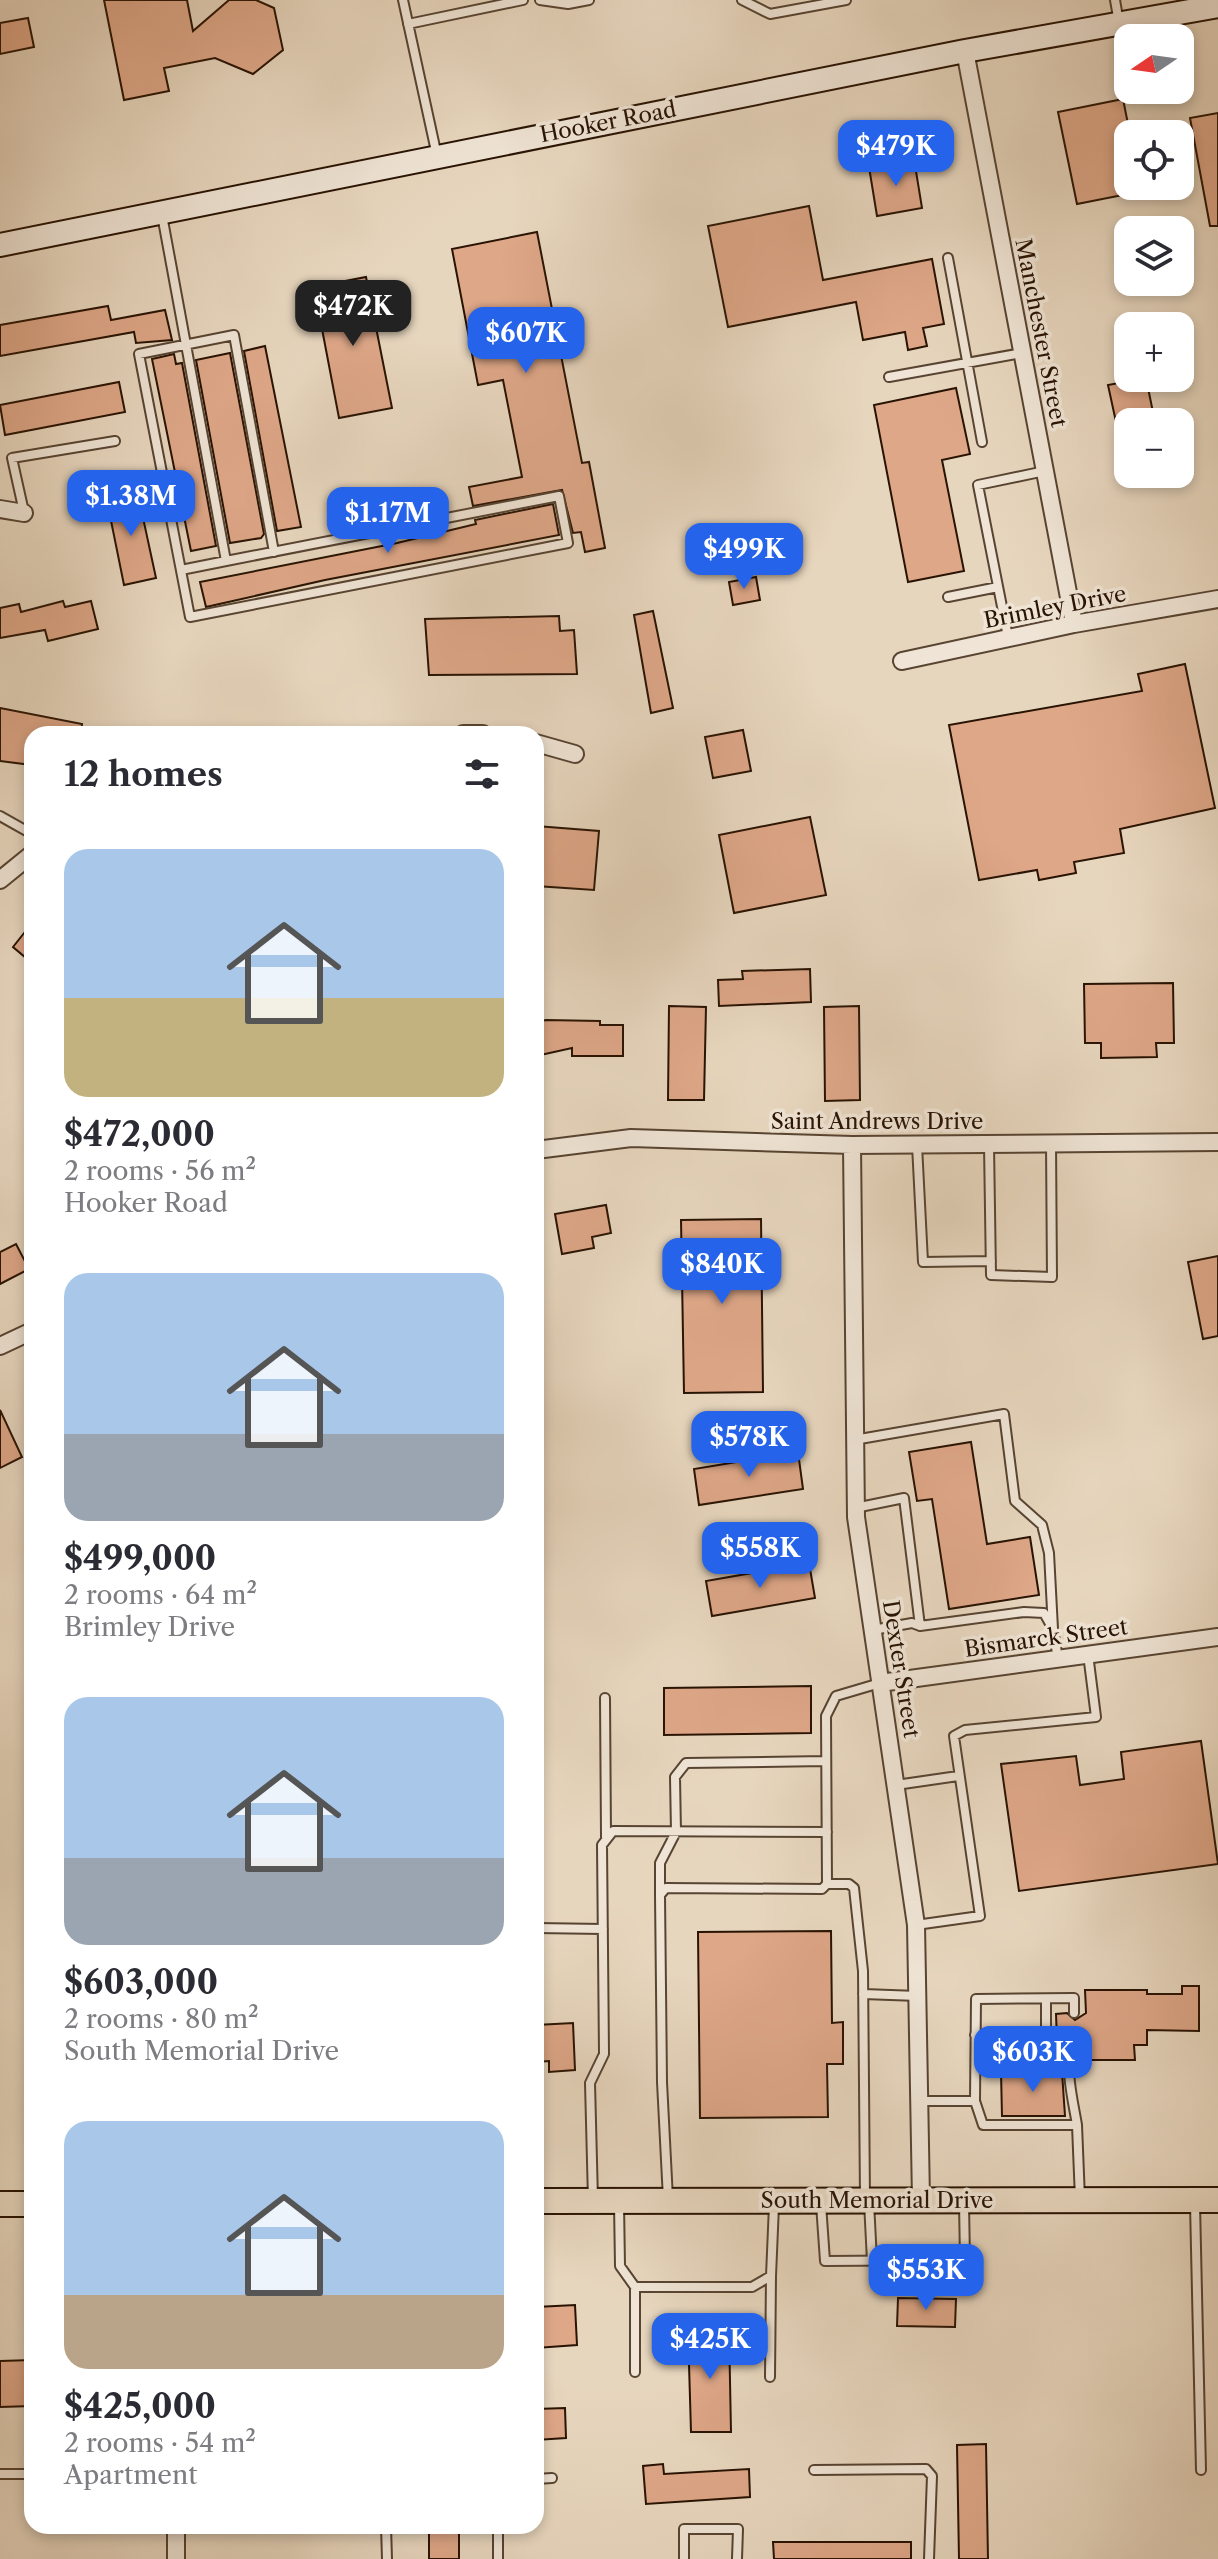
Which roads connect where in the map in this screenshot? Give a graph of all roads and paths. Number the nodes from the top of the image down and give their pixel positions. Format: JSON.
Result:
{"nodes":[{"id":1,"x":403,"y":0,"type":"edge"},
{"id":2,"x":464,"y":0,"type":"edge"},
{"id":3,"x":523,"y":0,"type":"edge"},
{"id":4,"x":540,"y":0,"type":"edge"},
{"id":5,"x":589,"y":0,"type":"edge"},
{"id":6,"x":742,"y":0,"type":"edge"},
{"id":7,"x":846,"y":0,"type":"edge"},
{"id":8,"x":1115,"y":0,"type":"edge"},
{"id":9,"x":1218,"y":6,"type":"edge"},
{"id":10,"x":467,"y":12,"type":"junction"},
{"id":11,"x":1119,"y":23,"type":"junction"},
{"id":12,"x":408,"y":24,"type":"junction"},
{"id":13,"x":965,"y":51,"type":"junction"},
{"id":14,"x":438,"y":156,"type":"junction"},
{"id":15,"x":161,"y":215,"type":"junction"},
{"id":16,"x":0,"y":245,"type":"edge"},
{"id":17,"x":948,"y":258,"type":"dead end"},
{"id":18,"x":186,"y":344,"type":"junction"},
{"id":19,"x":1022,"y":353,"type":"junction"},
{"id":20,"x":967,"y":363,"type":"junction"},
{"id":21,"x":889,"y":377,"type":"dead end"},
{"id":22,"x":115,"y":441,"type":"dead end"},
{"id":23,"x":982,"y":442,"type":"dead end"},
{"id":24,"x":1045,"y":471,"type":"junction"},
{"id":25,"x":0,"y":509,"type":"edge"},
{"id":26,"x":24,"y":513,"type":"joint"},
{"id":27,"x":274,"y":552,"type":"junction"},
{"id":28,"x":226,"y":561,"type":"junction"},
{"id":29,"x":181,"y":570,"type":"junction"},
{"id":30,"x":998,"y":587,"type":"junction"},
{"id":31,"x":948,"y":597,"type":"dead end"},
{"id":32,"x":1218,"y":599,"type":"edge"},
{"id":33,"x":1074,"y":624,"type":"junction"},
{"id":34,"x":1008,"y":638,"type":"junction"},
{"id":35,"x":902,"y":661,"type":"dead end"},
{"id":36,"x":544,"y":745,"type":"edge"},
{"id":37,"x":575,"y":754,"type":"dead end"},
{"id":38,"x":0,"y":816,"type":"edge"},
{"id":39,"x":24,"y":830,"type":"edge"},
{"id":40,"x":24,"y":860,"type":"edge"},
{"id":41,"x":0,"y":880,"type":"edge"},
{"id":42,"x":1218,"y":1142,"type":"edge"},
{"id":43,"x":1051,"y":1143,"type":"junction"},
{"id":44,"x":917,"y":1144,"type":"junction"},
{"id":45,"x":989,"y":1144,"type":"junction"},
{"id":46,"x":852,"y":1145,"type":"junction"},
{"id":47,"x":544,"y":1149,"type":"edge"},
{"id":48,"x":991,"y":1261,"type":"junction"},
{"id":49,"x":24,"y":1335,"type":"edge"},
{"id":50,"x":0,"y":1346,"type":"edge"},
{"id":51,"x":854,"y":1441,"type":"junction"},
{"id":52,"x":855,"y":1508,"type":"junction"},
{"id":53,"x":920,"y":1626,"type":"junction"},
{"id":54,"x":1053,"y":1629,"type":"junction"},
{"id":55,"x":872,"y":1630,"type":"junction"},
{"id":56,"x":1218,"y":1637,"type":"edge"},
{"id":57,"x":1088,"y":1654,"type":"junction"},
{"id":58,"x":1058,"y":1659,"type":"junction"},
{"id":59,"x":880,"y":1683,"type":"junction"},
{"id":60,"x":605,"y":1698,"type":"dead end"},
{"id":61,"x":826,"y":1761,"type":"junction"},
{"id":62,"x":958,"y":1776,"type":"junction"},
{"id":63,"x":896,"y":1785,"type":"junction"},
{"id":64,"x":676,"y":1832,"type":"junction"},
{"id":65,"x":827,"y":1832,"type":"junction"},
{"id":66,"x":606,"y":1837,"type":"junction"},
{"id":67,"x":827,"y":1884,"type":"junction"},
{"id":68,"x":660,"y":1895,"type":"junction"},
{"id":69,"x":916,"y":1925,"type":"junction"},
{"id":70,"x":544,"y":1928,"type":"edge"},
{"id":71,"x":603,"y":1929,"type":"junction"},
{"id":72,"x":863,"y":1994,"type":"junction"},
{"id":73,"x":919,"y":1996,"type":"junction"},
{"id":74,"x":1046,"y":1999,"type":"junction"},
{"id":75,"x":1074,"y":2013,"type":"dead end"},
{"id":76,"x":975,"y":2035,"type":"junction"},
{"id":77,"x":1074,"y":2040,"type":"dead end"},
{"id":78,"x":920,"y":2101,"type":"junction"},
{"id":79,"x":975,"y":2101,"type":"junction"},
{"id":80,"x":1077,"y":2125,"type":"junction"},
{"id":81,"x":867,"y":2199,"type":"junction"},
{"id":82,"x":921,"y":2199,"type":"junction"},
{"id":83,"x":964,"y":2199,"type":"junction"},
{"id":84,"x":1080,"y":2199,"type":"junction"},
{"id":85,"x":593,"y":2200,"type":"junction"},
{"id":86,"x":668,"y":2200,"type":"junction"},
{"id":87,"x":774,"y":2200,"type":"junction"},
{"id":88,"x":821,"y":2200,"type":"junction"},
{"id":89,"x":1206,"y":2200,"type":"edge"},
{"id":90,"x":544,"y":2201,"type":"edge"},
{"id":91,"x":619,"y":2201,"type":"junction"},
{"id":92,"x":0,"y":2204,"type":"edge"},
{"id":93,"x":24,"y":2204,"type":"edge"},
{"id":94,"x":872,"y":2261,"type":"junction"},
{"id":95,"x":771,"y":2276,"type":"junction"},
{"id":96,"x":635,"y":2287,"type":"junction"},
{"id":97,"x":635,"y":2372,"type":"dead end"},
{"id":98,"x":770,"y":2377,"type":"dead end"},
{"id":99,"x":814,"y":2470,"type":"dead end"},
{"id":100,"x":1201,"y":2470,"type":"dead end"},
{"id":101,"x":0,"y":2474,"type":"edge"},
{"id":102,"x":24,"y":2474,"type":"edge"},
{"id":103,"x":544,"y":2478,"type":"edge"},
{"id":104,"x":552,"y":2478,"type":"dead end"},
{"id":105,"x":176,"y":2534,"type":"edge"},
{"id":106,"x":386,"y":2534,"type":"edge"},
{"id":107,"x":498,"y":2534,"type":"edge"},
{"id":108,"x":176,"y":2559,"type":"edge"},
{"id":109,"x":387,"y":2559,"type":"edge"},
{"id":110,"x":498,"y":2559,"type":"edge"},
{"id":111,"x":684,"y":2559,"type":"edge"},
{"id":112,"x":737,"y":2559,"type":"edge"},
{"id":113,"x":929,"y":2559,"type":"edge"}],
"edges":[{"from":1,"to":12,"type":"lane"},
{"from":2,"to":10,"type":"lane"},
{"from":3,"to":10,"type":"lane"},
{"from":4,"to":5,"type":"lane"},
{"from":6,"to":7,"type":"lane"},
{"from":8,"to":11,"type":"lane"},
{"from":9,"to":11,"type":"main road","name":"Hooker Road"},
{"from":10,"to":12,"type":"lane"},
{"from":11,"to":13,"type":"main road","name":"Hooker Road"},
{"from":12,"to":14,"type":"lane"},
{"from":13,"to":14,"type":"main road","name":"Hooker Road"},
{"from":13,"to":19,"type":"street","name":"Manchester Street"},
{"from":14,"to":15,"type":"main road","name":"Hooker Road"},
{"from":15,"to":16,"type":"main road","name":"Hooker Road"},
{"from":15,"to":18,"type":"lane"},
{"from":17,"to":20,"type":"lane"},
{"from":18,"to":27,"type":"lane"},
{"from":18,"to":28,"type":"lane"},
{"from":18,"to":29,"type":"lane"},
{"from":19,"to":20,"type":"lane"},
{"from":19,"to":24,"type":"street","name":"Manchester Street"},
{"from":20,"to":21,"type":"lane"},
{"from":20,"to":23,"type":"lane"},
{"from":22,"to":26,"type":"lane"},
{"from":24,"to":30,"type":"lane"},
{"from":24,"to":33,"type":"street","name":"Manchester Street"},
{"from":25,"to":26,"type":"street"},
{"from":27,"to":28,"type":"lane"},
{"from":27,"to":29,"type":"lane"},
{"from":28,"to":29,"type":"lane"},
{"from":30,"to":31,"type":"lane"},
{"from":30,"to":34,"type":"lane"},
{"from":32,"to":33,"type":"street","name":"Brimley Drive"},
{"from":33,"to":34,"type":"street","name":"Brimley Drive"},
{"from":34,"to":35,"type":"street","name":"Brimley Drive"},
{"from":36,"to":37,"type":"street"},
{"from":38,"to":39,"type":"lane"},
{"from":40,"to":41,"type":"street"},
{"from":42,"to":43,"type":"street","name":"Saint Andrews Drive"},
{"from":43,"to":45,"type":"street","name":"Saint Andrews Drive"},
{"from":43,"to":48,"type":"lane"},
{"from":44,"to":45,"type":"street","name":"Saint Andrews Drive"},
{"from":44,"to":46,"type":"street","name":"Saint Andrews Drive"},
{"from":44,"to":48,"type":"lane"},
{"from":45,"to":48,"type":"lane"},
{"from":46,"to":47,"type":"street","name":"Saint Andrews Drive"},
{"from":46,"to":51,"type":"street","name":"Dexter Street"},
{"from":49,"to":50,"type":"street"},
{"from":51,"to":52,"type":"street","name":"Dexter Street"},
{"from":51,"to":54,"type":"lane"},
{"from":52,"to":53,"type":"lane"},
{"from":52,"to":55,"type":"street","name":"Dexter Street"},
{"from":53,"to":54,"type":"lane"},
{"from":53,"to":55,"type":"lane"},
{"from":54,"to":58,"type":"lane"},
{"from":55,"to":59,"type":"street","name":"Dexter Street"},
{"from":56,"to":57,"type":"street","name":"Bismarck Street"},
{"from":57,"to":58,"type":"street","name":"Bismarck Street"},
{"from":57,"to":62,"type":"lane"},
{"from":58,"to":59,"type":"street","name":"Bismarck Street"},
{"from":59,"to":61,"type":"lane"},
{"from":59,"to":63,"type":"street","name":"Dexter Street"},
{"from":60,"to":66,"type":"lane"},
{"from":61,"to":64,"type":"lane"},
{"from":61,"to":65,"type":"lane"},
{"from":62,"to":63,"type":"lane"},
{"from":62,"to":69,"type":"lane"},
{"from":63,"to":69,"type":"street","name":"Dexter Street"},
{"from":64,"to":65,"type":"lane"},
{"from":64,"to":66,"type":"lane"},
{"from":64,"to":68,"type":"lane"},
{"from":65,"to":67,"type":"lane"},
{"from":66,"to":71,"type":"lane"},
{"from":67,"to":68,"type":"lane"},
{"from":67,"to":72,"type":"lane"},
{"from":68,"to":86,"type":"lane"},
{"from":69,"to":73,"type":"street","name":"Dexter Street"},
{"from":70,"to":71,"type":"lane"},
{"from":71,"to":85,"type":"lane"},
{"from":72,"to":73,"type":"lane"},
{"from":72,"to":81,"type":"lane"},
{"from":73,"to":78,"type":"street","name":"Dexter Street"},
{"from":74,"to":75,"type":"lane"},
{"from":74,"to":76,"type":"lane"},
{"from":74,"to":76,"type":"lane"},
{"from":76,"to":79,"type":"lane"},
{"from":77,"to":80,"type":"lane"},
{"from":78,"to":79,"type":"lane"},
{"from":78,"to":82,"type":"street","name":"Dexter Street"},
{"from":79,"to":80,"type":"lane"},
{"from":80,"to":84,"type":"lane"},
{"from":81,"to":82,"type":"main road","name":"South Memorial Drive"},
{"from":81,"to":88,"type":"main road","name":"South Memorial Drive"},
{"from":81,"to":94,"type":"lane"},
{"from":82,"to":83,"type":"main road","name":"South Memorial Drive"},
{"from":83,"to":84,"type":"main road","name":"South Memorial Drive"},
{"from":83,"to":94,"type":"lane"},
{"from":84,"to":89,"type":"main road","name":"South Memorial Drive"},
{"from":85,"to":90,"type":"main road","name":"South Memorial Drive"},
{"from":85,"to":91,"type":"main road","name":"South Memorial Drive"},
{"from":86,"to":87,"type":"main road","name":"South Memorial Drive"},
{"from":86,"to":91,"type":"main road","name":"South Memorial Drive"},
{"from":87,"to":88,"type":"main road","name":"South Memorial Drive"},
{"from":87,"to":95,"type":"lane"},
{"from":88,"to":94,"type":"lane"},
{"from":89,"to":100,"type":"lane"},
{"from":91,"to":96,"type":"lane"},
{"from":92,"to":93,"type":"main road"},
{"from":95,"to":96,"type":"lane"},
{"from":95,"to":98,"type":"lane"},
{"from":96,"to":97,"type":"lane"},
{"from":99,"to":113,"type":"lane"},
{"from":101,"to":102,"type":"lane"},
{"from":103,"to":104,"type":"lane"},
{"from":105,"to":108,"type":"street"},
{"from":106,"to":109,"type":"lane"},
{"from":107,"to":110,"type":"lane"},
{"from":111,"to":112,"type":"lane"}]}
